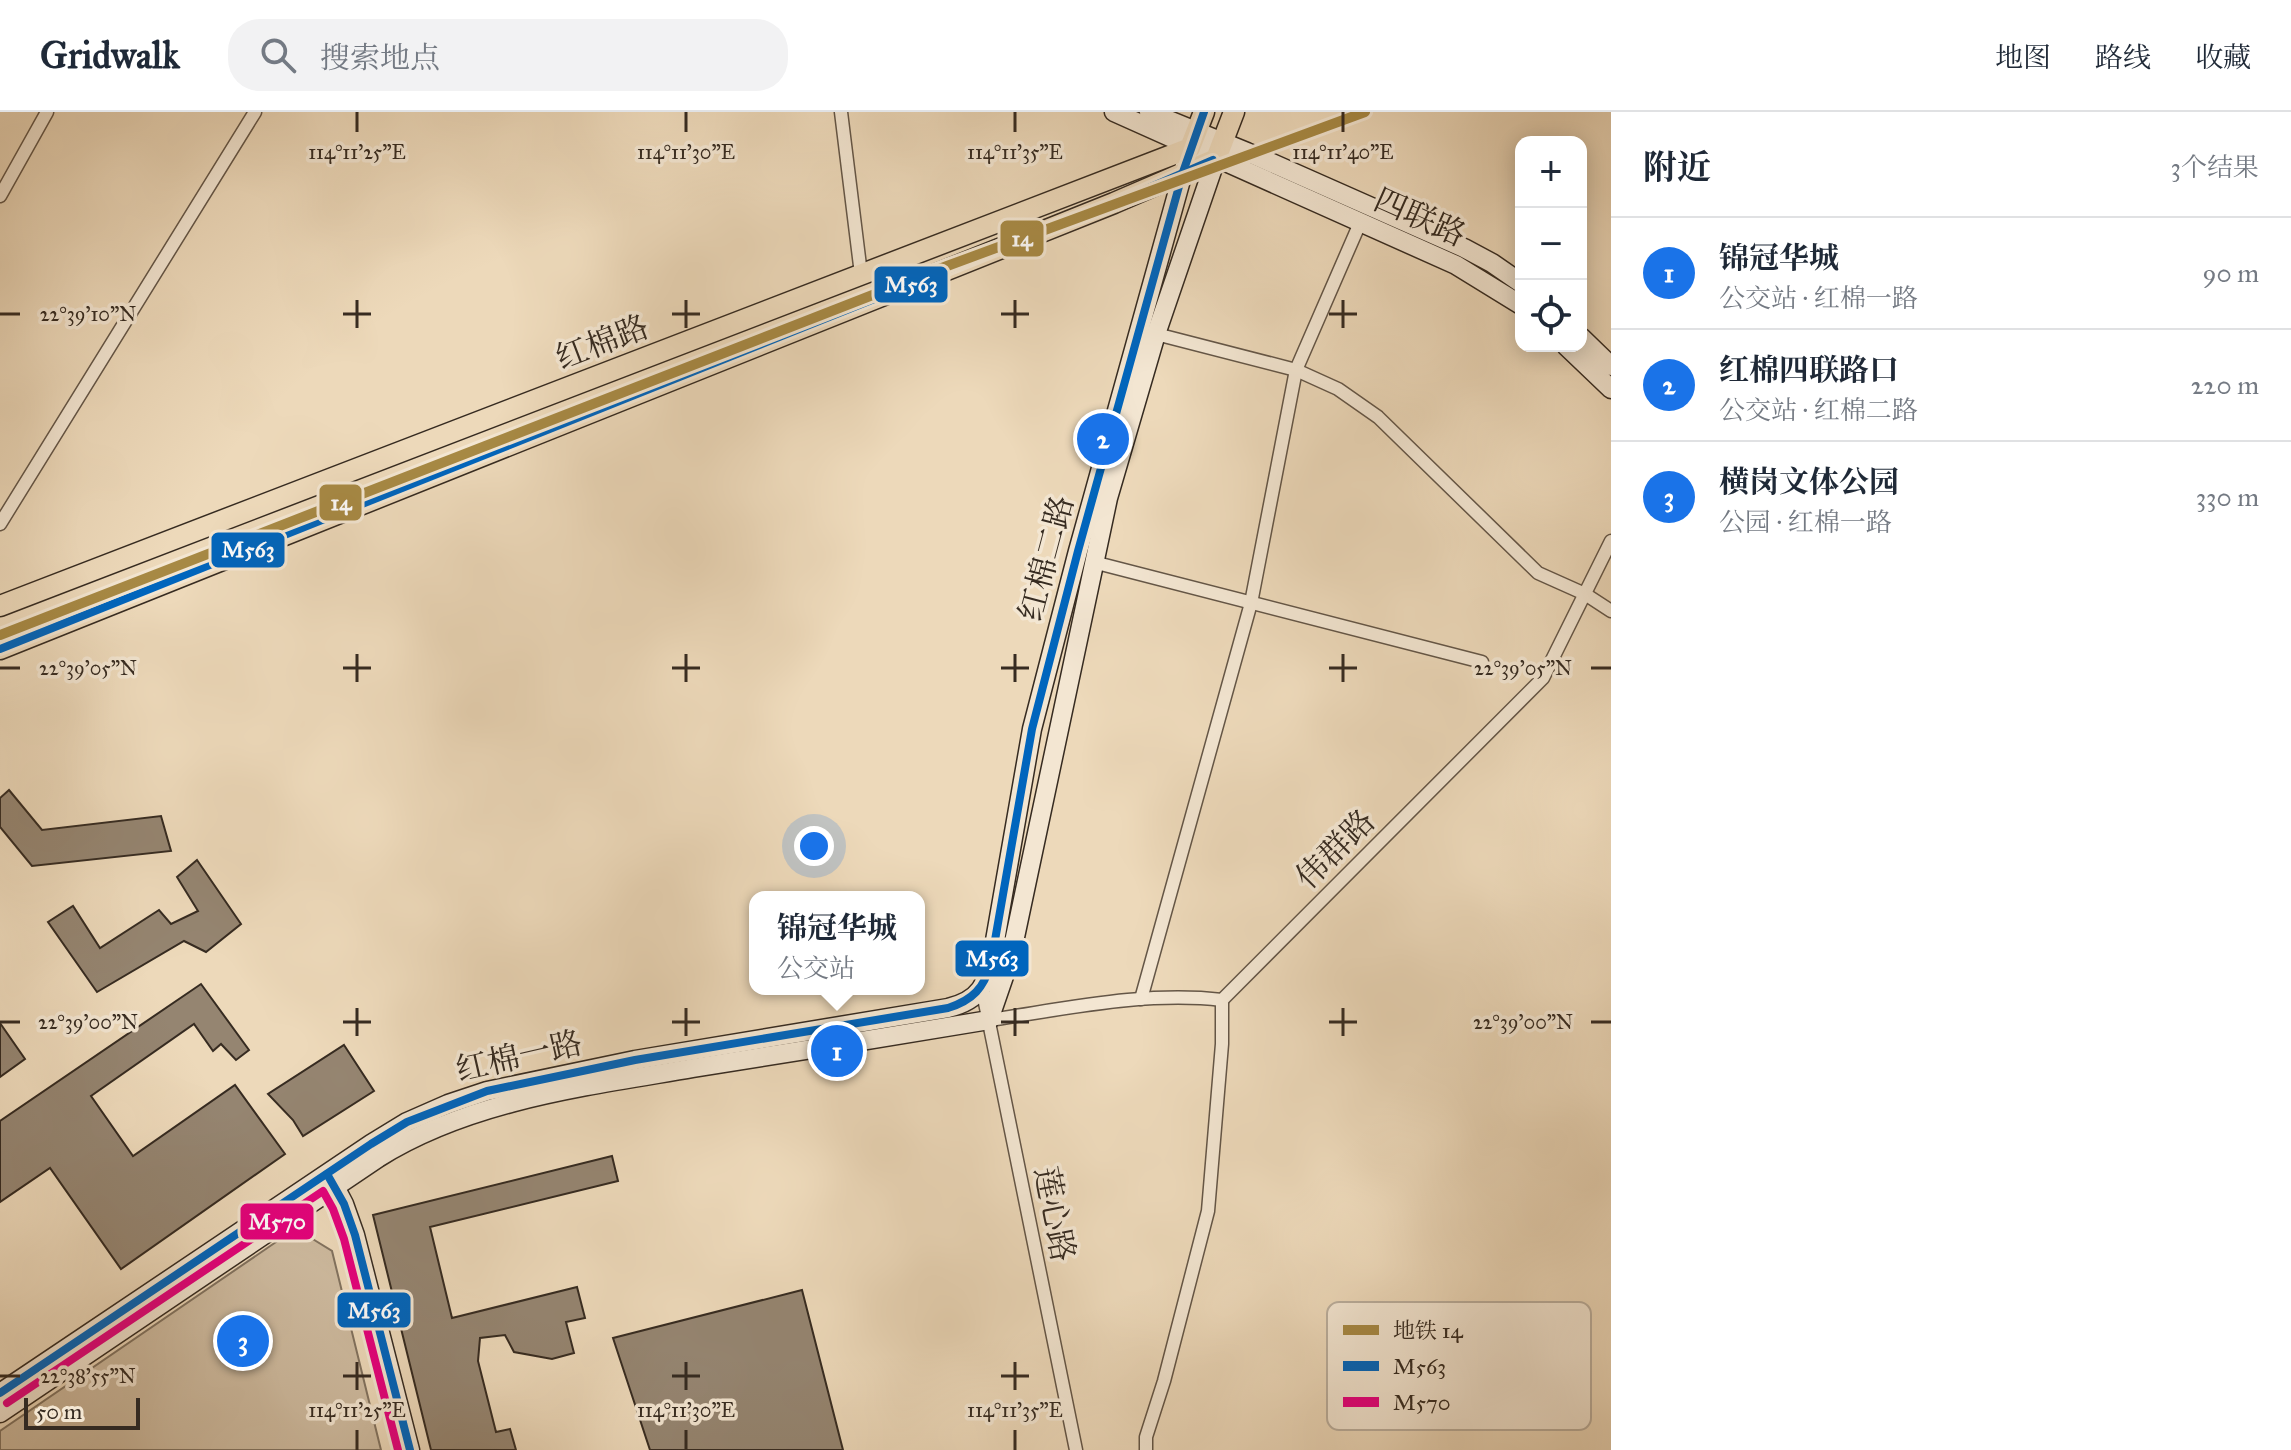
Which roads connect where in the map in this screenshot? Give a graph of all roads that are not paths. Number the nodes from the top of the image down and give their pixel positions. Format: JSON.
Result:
{"nodes":[{"id":1,"x":47,"y":112,"type":"edge"},
{"id":2,"x":255,"y":112,"type":"edge"},
{"id":3,"x":841,"y":112,"type":"edge"},
{"id":4,"x":1114,"y":112,"type":"edge"},
{"id":5,"x":1149,"y":112,"type":"edge"},
{"id":6,"x":1204,"y":112,"type":"edge"},
{"id":7,"x":1234,"y":112,"type":"edge"},
{"id":8,"x":1193,"y":139,"type":"junction"},
{"id":9,"x":1219,"y":151,"type":"junction"},
{"id":10,"x":1183,"y":172,"type":"junction"},
{"id":11,"x":0,"y":196,"type":"edge"},
{"id":12,"x":1360,"y":223,"type":"junction"},
{"id":13,"x":861,"y":274,"type":"junction"},
{"id":14,"x":1517,"y":280,"type":"edge"},
{"id":15,"x":1515,"y":301,"type":"edge"},
{"id":16,"x":1156,"y":334,"type":"junction"},
{"id":17,"x":1587,"y":343,"type":"edge"},
{"id":18,"x":1572,"y":352,"type":"edge"},
{"id":19,"x":1611,"y":366,"type":"edge"},
{"id":20,"x":1296,"y":370,"type":"junction"},
{"id":21,"x":1611,"y":389,"type":"edge"},
{"id":22,"x":0,"y":524,"type":"edge"},
{"id":23,"x":1611,"y":541,"type":"edge"},
{"id":24,"x":1093,"y":562,"type":"junction"},
{"id":25,"x":1585,"y":594,"type":"junction"},
{"id":26,"x":1251,"y":603,"type":"junction"},
{"id":27,"x":0,"y":606,"type":"edge"},
{"id":28,"x":1611,"y":611,"type":"edge"},
{"id":29,"x":0,"y":649,"type":"edge"},
{"id":30,"x":1482,"y":662,"type":"dead end"},
{"id":31,"x":982,"y":988,"type":"junction"},
{"id":32,"x":1141,"y":999,"type":"junction"},
{"id":33,"x":1222,"y":1000,"type":"junction"},
{"id":34,"x":989,"y":1020,"type":"junction"},
{"id":35,"x":331,"y":1180,"type":"junction"},
{"id":36,"x":0,"y":1393,"type":"edge"},
{"id":37,"x":0,"y":1413,"type":"edge"},
{"id":38,"x":410,"y":1450,"type":"edge"},
{"id":39,"x":1076,"y":1450,"type":"edge"},
{"id":40,"x":1146,"y":1450,"type":"edge"}],
"edges":[{"from":1,"to":11,"type":"street"},
{"from":2,"to":22,"type":"street"},
{"from":3,"to":13,"type":"street"},
{"from":4,"to":8,"type":"main road","name":"四联路"},
{"from":5,"to":8,"type":"main road","name":"四联路"},
{"from":6,"to":8,"type":"main road"},
{"from":7,"to":9,"type":"main road"},
{"from":8,"to":9,"type":"main road","name":"四联路"},
{"from":8,"to":10,"type":"main road","name":"红棉二路"},
{"from":8,"to":13,"type":"main road","name":"红棉路"},
{"from":9,"to":10,"type":"main road","name":"红棉路"},
{"from":9,"to":12,"type":"main road","name":"四联路"},
{"from":9,"to":14,"type":"main road","name":"四联路"},
{"from":9,"to":16,"type":"main road","name":"红棉二路"},
{"from":10,"to":29,"type":"main road","name":"红棉路"},
{"from":10,"to":31,"type":"main road","name":"红棉二路"},
{"from":12,"to":15,"type":"main road","name":"四联路"},
{"from":12,"to":20,"type":"street"},
{"from":13,"to":27,"type":"main road","name":"红棉路"},
{"from":16,"to":20,"type":"street"},
{"from":16,"to":24,"type":"main road","name":"红棉二路"},
{"from":17,"to":19,"type":"main road"},
{"from":18,"to":21,"type":"main road"},
{"from":20,"to":25,"type":"street"},
{"from":20,"to":26,"type":"street"},
{"from":23,"to":25,"type":"street","name":"伟群路"},
{"from":24,"to":26,"type":"street"},
{"from":24,"to":34,"type":"main road","name":"红棉二路"},
{"from":25,"to":28,"type":"street"},
{"from":25,"to":33,"type":"street","name":"伟群路"},
{"from":26,"to":30,"type":"street"},
{"from":26,"to":32,"type":"street"},
{"from":31,"to":34,"type":"street","name":"莲心路"},
{"from":31,"to":35,"type":"main road","name":"红棉一路"},
{"from":32,"to":33,"type":"street"},
{"from":32,"to":34,"type":"street"},
{"from":33,"to":40,"type":"street"},
{"from":34,"to":35,"type":"main road","name":"红棉一路"},
{"from":34,"to":39,"type":"street","name":"莲心路"},
{"from":35,"to":36,"type":"main road","name":"红棉一路"},
{"from":35,"to":37,"type":"main road","name":"红棉一路"},
{"from":35,"to":38,"type":"main road"}]}
